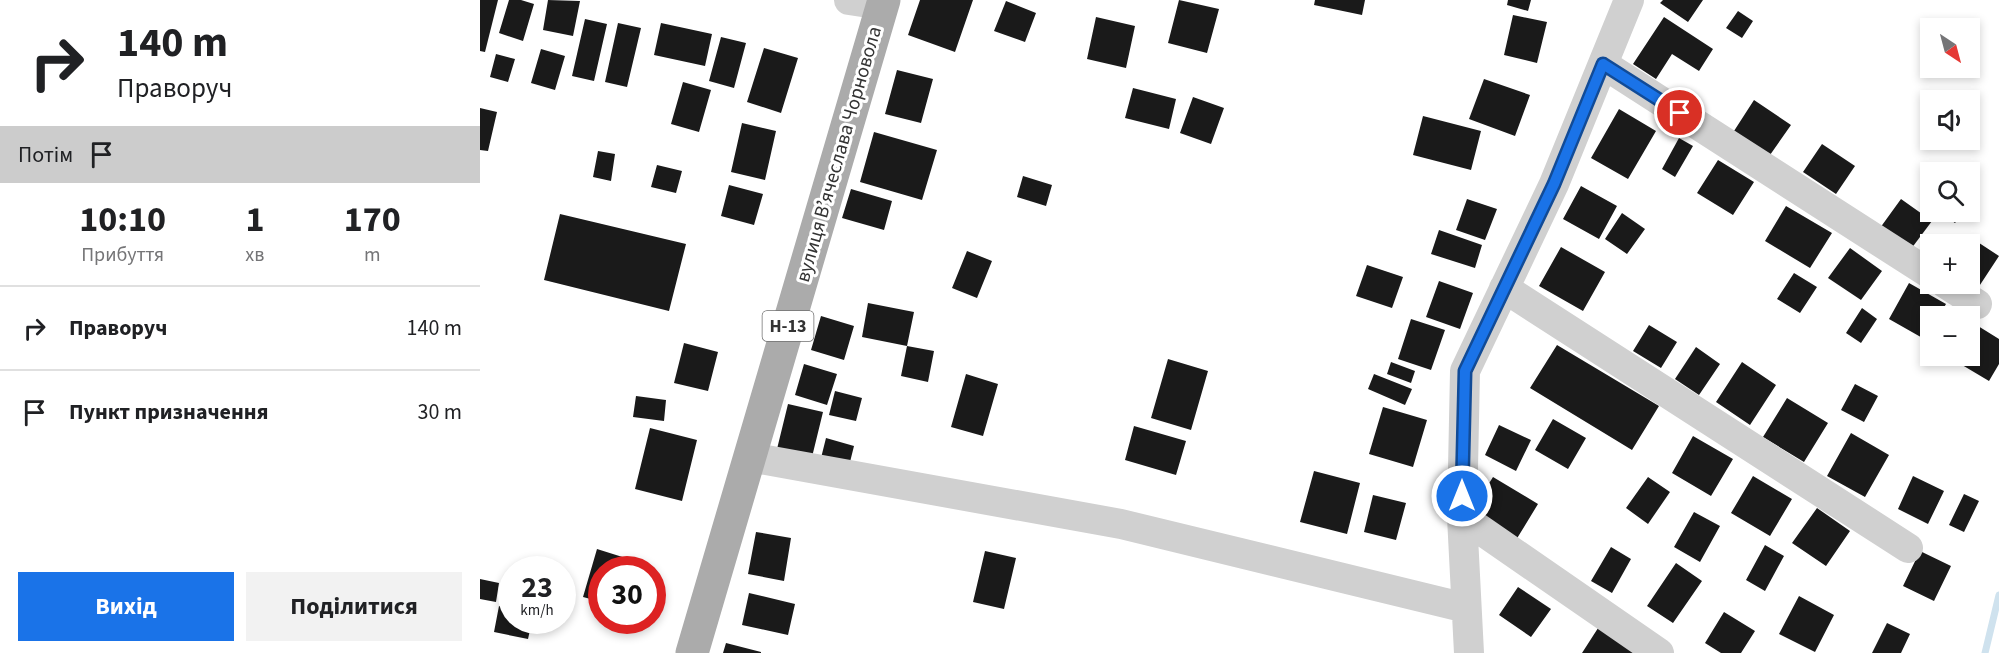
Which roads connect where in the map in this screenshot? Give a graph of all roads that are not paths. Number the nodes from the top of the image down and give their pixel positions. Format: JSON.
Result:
{"nodes":[{"id":1,"x":849,"y":0,"type":"edge"},
{"id":2,"x":1629,"y":0,"type":"edge"},
{"id":3,"x":883,"y":2,"type":"edge"},
{"id":4,"x":1603,"y":64,"type":"junction"},
{"id":5,"x":1920,"y":268,"type":"edge"},
{"id":6,"x":1504,"y":288,"type":"junction"},
{"id":7,"x":1962,"y":294,"type":"edge"},
{"id":8,"x":1977,"y":304,"type":"dead end"},
{"id":9,"x":749,"y":457,"type":"junction"},
{"id":10,"x":1462,"y":517,"type":"junction"},
{"id":11,"x":1908,"y":548,"type":"dead end"},
{"id":12,"x":1466,"y":608,"type":"junction"},
{"id":13,"x":692,"y":653,"type":"edge"},
{"id":14,"x":1469,"y":653,"type":"edge"},
{"id":15,"x":1659,"y":653,"type":"edge"}],
"edges":[{"from":1,"to":3,"type":"street"},
{"from":2,"to":4,"type":"street"},
{"from":3,"to":9,"type":"main road","name":"вулиця Вʼячеслава Чорновола","number":"Н-13"},
{"from":4,"to":5,"type":"street"},
{"from":4,"to":6,"type":"street"},
{"from":6,"to":10,"type":"street"},
{"from":6,"to":11,"type":"street"},
{"from":7,"to":8,"type":"street"},
{"from":9,"to":12,"type":"street"},
{"from":9,"to":13,"type":"main road","name":"вулиця Вʼячеслава Чорновола","number":"Н-13"},
{"from":10,"to":12,"type":"street"},
{"from":10,"to":15,"type":"street"},
{"from":12,"to":14,"type":"street"}]}
